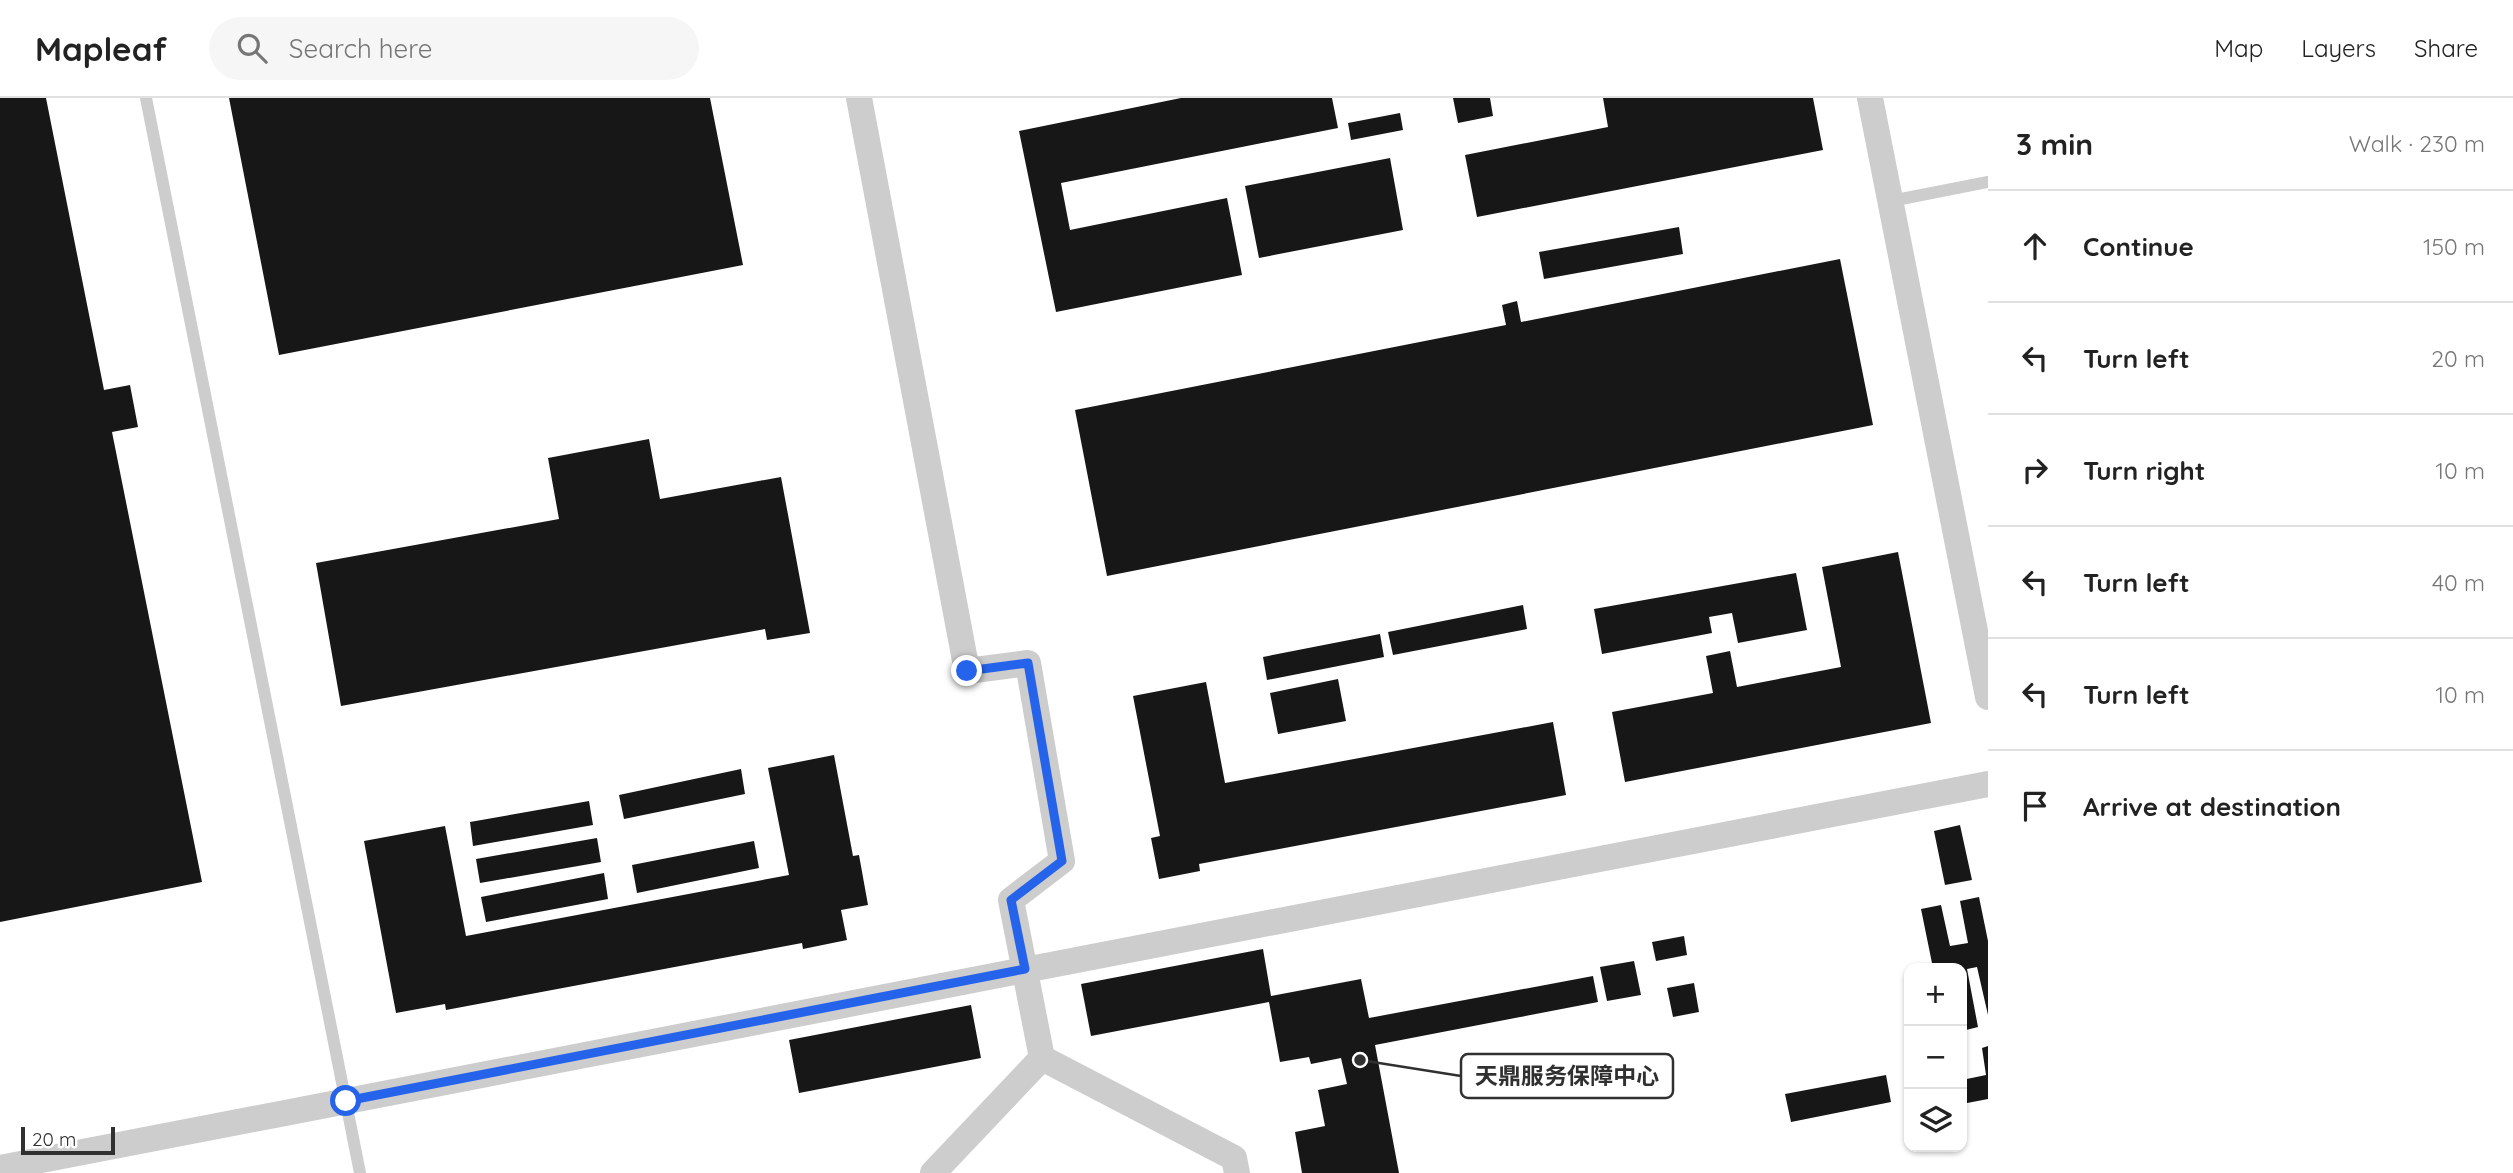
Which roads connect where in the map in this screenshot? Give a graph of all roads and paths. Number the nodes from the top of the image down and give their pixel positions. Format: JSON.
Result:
{"nodes":[{"id":1,"x":146,"y":98,"type":"edge"},
{"id":2,"x":859,"y":98,"type":"edge"},
{"id":3,"x":1870,"y":98,"type":"edge"},
{"id":4,"x":1988,"y":182,"type":"edge"},
{"id":5,"x":1891,"y":201,"type":"junction"},
{"id":6,"x":1988,"y":697,"type":"edge"},
{"id":7,"x":1988,"y":784,"type":"edge"},
{"id":8,"x":1025,"y":969,"type":"junction"},
{"id":9,"x":1042,"y":1058,"type":"junction"},
{"id":10,"x":346,"y":1101,"type":"junction"},
{"id":11,"x":0,"y":1168,"type":"edge"},
{"id":12,"x":360,"y":1173,"type":"edge"},
{"id":13,"x":933,"y":1173,"type":"edge"},
{"id":14,"x":1237,"y":1173,"type":"edge"}],
"edges":[{"from":1,"to":10,"type":"lane"},
{"from":2,"to":8,"type":"street"},
{"from":3,"to":5,"type":"street"},
{"from":4,"to":5,"type":"lane"},
{"from":5,"to":6,"type":"street"},
{"from":7,"to":8,"type":"street"},
{"from":8,"to":9,"type":"street"},
{"from":8,"to":10,"type":"street"},
{"from":9,"to":13,"type":"street"},
{"from":9,"to":14,"type":"street"},
{"from":10,"to":11,"type":"street"},
{"from":10,"to":12,"type":"lane"}]}
